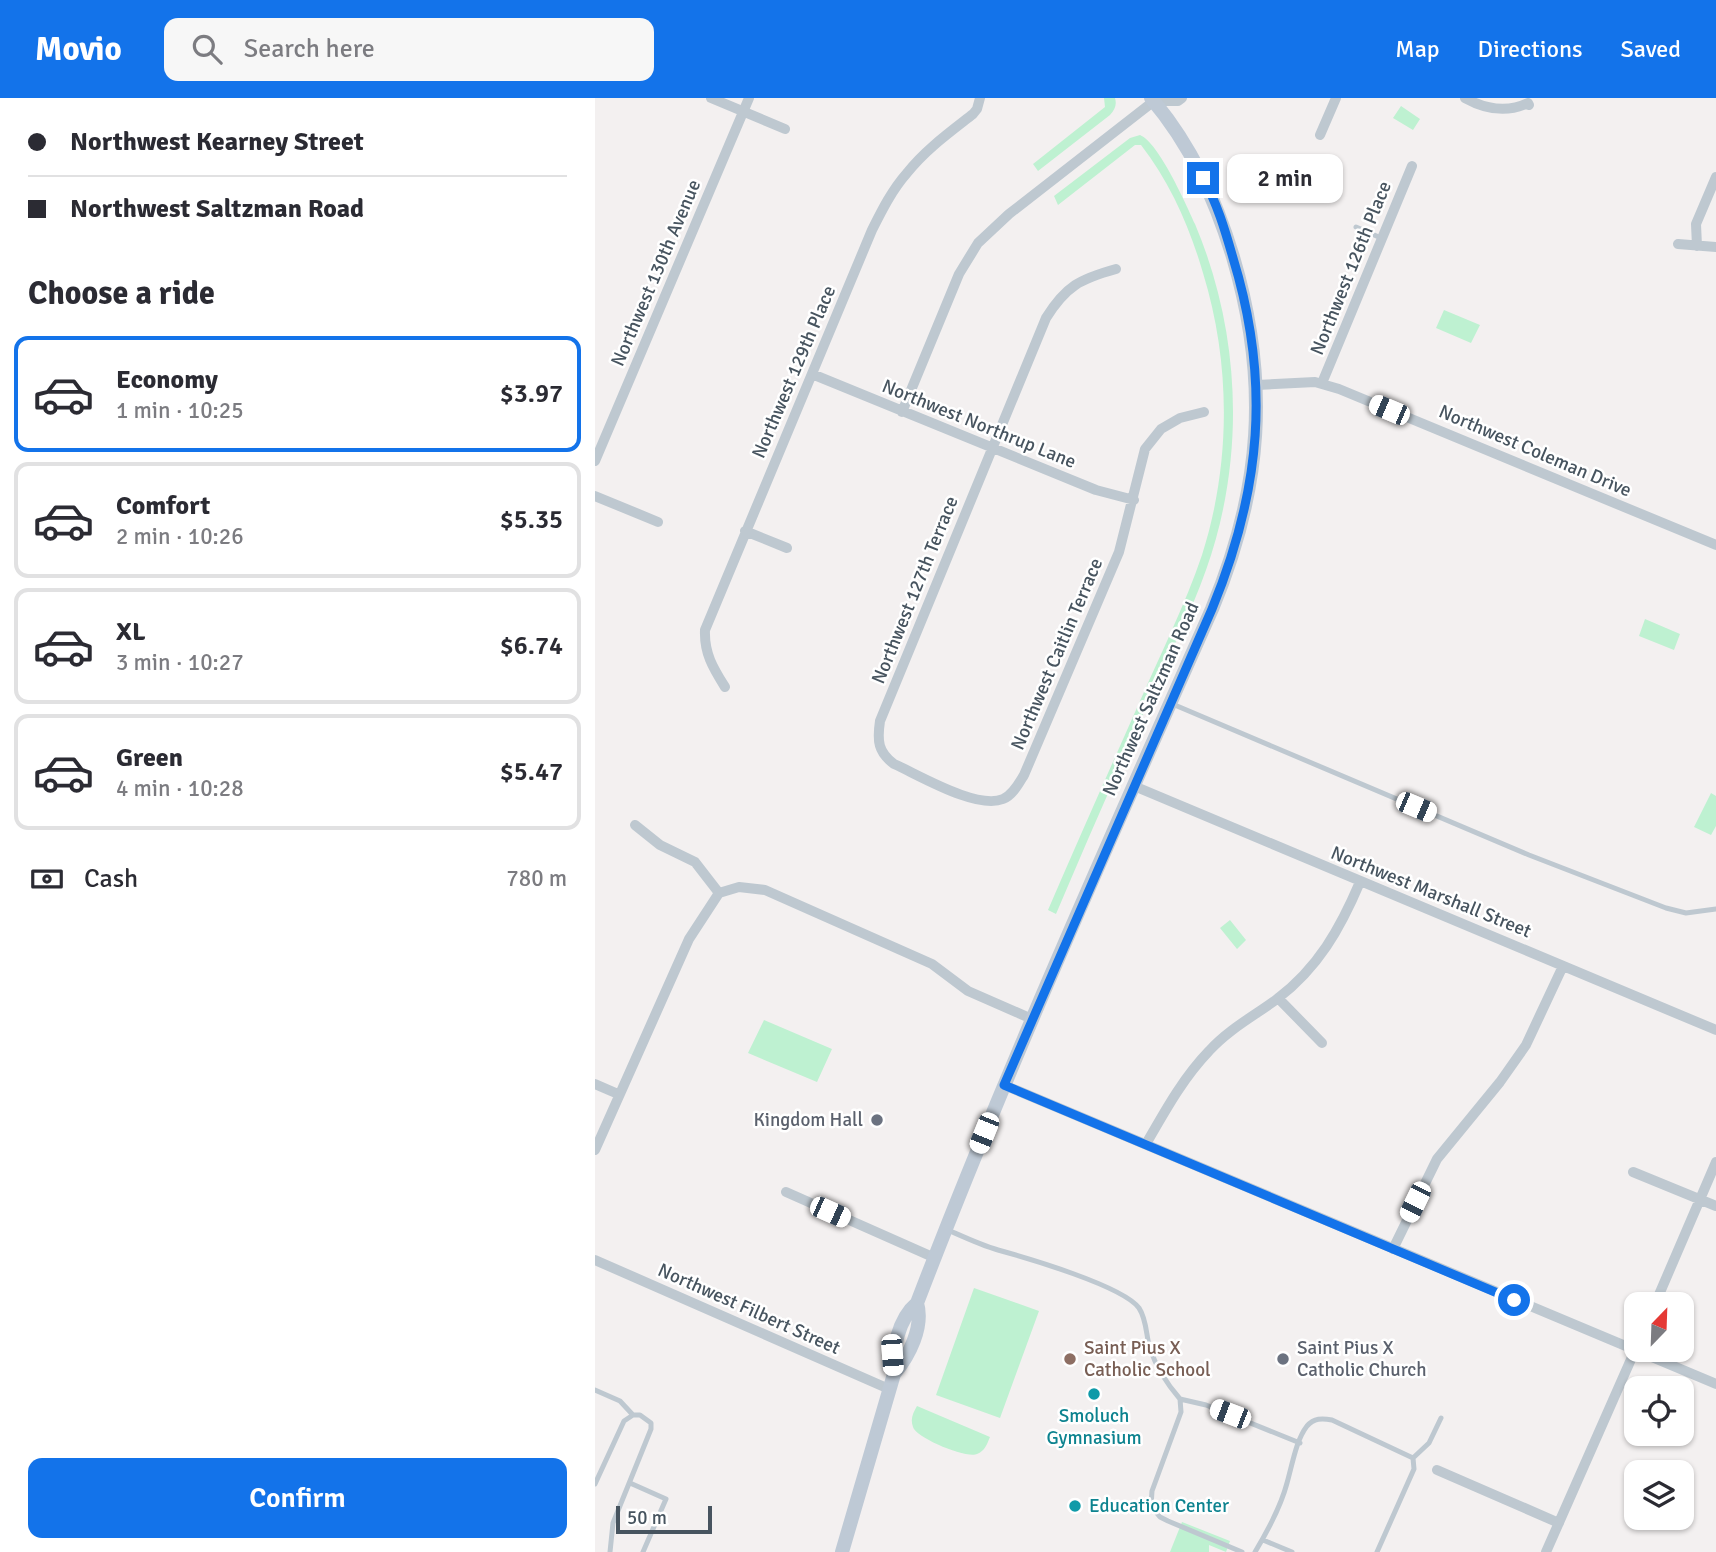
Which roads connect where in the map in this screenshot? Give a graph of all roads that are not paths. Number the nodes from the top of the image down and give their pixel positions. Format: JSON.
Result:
{"nodes":[{"id":1,"x":711,"y":98,"type":"edge"},
{"id":2,"x":749,"y":98,"type":"edge"},
{"id":3,"x":980,"y":98,"type":"edge"},
{"id":4,"x":1182,"y":98,"type":"edge"},
{"id":5,"x":1336,"y":98,"type":"edge"},
{"id":6,"x":1465,"y":98,"type":"edge"},
{"id":7,"x":1153,"y":99,"type":"edge"},
{"id":8,"x":1531,"y":102,"type":"edge"},
{"id":9,"x":743,"y":111,"type":"junction"},
{"id":10,"x":785,"y":129,"type":"dead end"},
{"id":11,"x":1320,"y":135,"type":"dead end"},
{"id":12,"x":1412,"y":166,"type":"dead end"},
{"id":13,"x":1716,"y":177,"type":"edge"},
{"id":14,"x":1356,"y":227,"type":"dead end"},
{"id":15,"x":1381,"y":238,"type":"junction"},
{"id":16,"x":1678,"y":244,"type":"dead end"},
{"id":17,"x":1697,"y":246,"type":"junction"},
{"id":18,"x":1716,"y":247,"type":"edge"},
{"id":19,"x":1116,"y":269,"type":"dead end"},
{"id":20,"x":812,"y":374,"type":"junction"},
{"id":21,"x":1322,"y":383,"type":"junction"},
{"id":22,"x":1257,"y":385,"type":"junction"},
{"id":23,"x":902,"y":412,"type":"junction"},
{"id":24,"x":1205,"y":412,"type":"dead end"},
{"id":25,"x":992,"y":448,"type":"junction"},
{"id":26,"x":595,"y":461,"type":"edge"},
{"id":27,"x":595,"y":496,"type":"edge"},
{"id":28,"x":1134,"y":500,"type":"junction"},
{"id":29,"x":658,"y":522,"type":"dead end"},
{"id":30,"x":745,"y":531,"type":"junction"},
{"id":31,"x":1716,"y":545,"type":"edge"},
{"id":32,"x":787,"y":548,"type":"dead end"},
{"id":33,"x":725,"y":687,"type":"dead end"},
{"id":34,"x":1170,"y":703,"type":"junction"},
{"id":35,"x":880,"y":747,"type":"joint"},
{"id":36,"x":1134,"y":786,"type":"junction"},
{"id":37,"x":635,"y":825,"type":"dead end"},
{"id":38,"x":1360,"y":882,"type":"junction"},
{"id":39,"x":719,"y":893,"type":"junction"},
{"id":40,"x":1716,"y":909,"type":"edge"},
{"id":41,"x":1563,"y":965,"type":"junction"},
{"id":42,"x":1278,"y":998,"type":"junction"},
{"id":43,"x":1031,"y":1019,"type":"junction"},
{"id":44,"x":1716,"y":1030,"type":"edge"},
{"id":45,"x":1322,"y":1043,"type":"dead end"},
{"id":46,"x":595,"y":1084,"type":"edge"},
{"id":47,"x":1004,"y":1085,"type":"junction"},
{"id":48,"x":618,"y":1094,"type":"junction"},
{"id":49,"x":1146,"y":1144,"type":"junction"},
{"id":50,"x":595,"y":1150,"type":"edge"},
{"id":51,"x":1716,"y":1162,"type":"edge"},
{"id":52,"x":1633,"y":1172,"type":"dead end"},
{"id":53,"x":786,"y":1192,"type":"dead end"},
{"id":54,"x":1699,"y":1199,"type":"junction"},
{"id":55,"x":1716,"y":1206,"type":"edge"},
{"id":56,"x":946,"y":1229,"type":"junction"},
{"id":57,"x":1393,"y":1248,"type":"junction"},
{"id":58,"x":935,"y":1258,"type":"junction"},
{"id":59,"x":595,"y":1260,"type":"edge"},
{"id":60,"x":1660,"y":1292,"type":"edge"},
{"id":61,"x":1624,"y":1344,"type":"edge"},
{"id":62,"x":1630,"y":1362,"type":"edge"},
{"id":63,"x":1666,"y":1362,"type":"edge"},
{"id":64,"x":1716,"y":1384,"type":"edge"},
{"id":65,"x":889,"y":1389,"type":"junction"},
{"id":66,"x":595,"y":1390,"type":"edge"},
{"id":67,"x":1180,"y":1399,"type":"junction"},
{"id":68,"x":633,"y":1415,"type":"junction"},
{"id":69,"x":1441,"y":1418,"type":"dead end"},
{"id":70,"x":1300,"y":1443,"type":"junction"},
{"id":71,"x":1413,"y":1458,"type":"junction"},
{"id":72,"x":1437,"y":1470,"type":"dead end"},
{"id":73,"x":630,"y":1483,"type":"junction"},
{"id":74,"x":595,"y":1484,"type":"edge"},
{"id":75,"x":1559,"y":1524,"type":"junction"},
{"id":76,"x":1263,"y":1540,"type":"junction"},
{"id":77,"x":610,"y":1552,"type":"edge"},
{"id":78,"x":643,"y":1552,"type":"edge"},
{"id":79,"x":842,"y":1552,"type":"edge"},
{"id":80,"x":1242,"y":1552,"type":"edge"},
{"id":81,"x":1255,"y":1552,"type":"edge"},
{"id":82,"x":1292,"y":1552,"type":"edge"},
{"id":83,"x":1377,"y":1552,"type":"edge"},
{"id":84,"x":1546,"y":1552,"type":"edge"}],
"edges":[{"from":1,"to":9,"type":"street"},
{"from":2,"to":9,"type":"street","name":"Northwest 130th Avenue"},
{"from":3,"to":20,"type":"street","name":"Northwest 129th Place"},
{"from":4,"to":7,"type":"street"},
{"from":5,"to":11,"type":"street"},
{"from":6,"to":8,"type":"street"},
{"from":7,"to":22,"type":"main road","name":"Northwest Saltzman Road"},
{"from":7,"to":23,"type":"street"},
{"from":9,"to":10,"type":"street"},
{"from":9,"to":26,"type":"street","name":"Northwest 130th Avenue"},
{"from":12,"to":15,"type":"street","name":"Northwest 126th Place"},
{"from":13,"to":17,"type":"street"},
{"from":14,"to":15,"type":"lane"},
{"from":15,"to":21,"type":"street","name":"Northwest 126th Place"},
{"from":16,"to":17,"type":"street"},
{"from":17,"to":18,"type":"street"},
{"from":19,"to":25,"type":"street","name":"Northwest 127th Terrace"},
{"from":20,"to":23,"type":"street","name":"Northwest Northrup Lane"},
{"from":20,"to":30,"type":"street","name":"Northwest 129th Place"},
{"from":21,"to":22,"type":"street","name":"Northwest Coleman Drive"},
{"from":21,"to":31,"type":"street","name":"Northwest Coleman Drive"},
{"from":22,"to":34,"type":"main road","name":"Northwest Saltzman Road"},
{"from":23,"to":25,"type":"street","name":"Northwest Northrup Lane"},
{"from":24,"to":28,"type":"street","name":"Northwest Caitlin Terrace"},
{"from":25,"to":28,"type":"street","name":"Northwest Northrup Lane"},
{"from":25,"to":35,"type":"street","name":"Northwest 127th Terrace"},
{"from":27,"to":29,"type":"street"},
{"from":28,"to":35,"type":"street","name":"Northwest Caitlin Terrace"},
{"from":30,"to":32,"type":"street"},
{"from":30,"to":33,"type":"street","name":"Northwest 129th Place"},
{"from":34,"to":36,"type":"main road","name":"Northwest Saltzman Road"},
{"from":34,"to":40,"type":"lane"},
{"from":36,"to":38,"type":"street","name":"Northwest Marshall Street"},
{"from":36,"to":43,"type":"main road","name":"Northwest Saltzman Road"},
{"from":37,"to":39,"type":"street"},
{"from":38,"to":41,"type":"street","name":"Northwest Marshall Street"},
{"from":38,"to":42,"type":"street"},
{"from":39,"to":43,"type":"street"},
{"from":39,"to":48,"type":"street"},
{"from":41,"to":44,"type":"street","name":"Northwest Marshall Street"},
{"from":41,"to":57,"type":"street"},
{"from":42,"to":45,"type":"street"},
{"from":42,"to":49,"type":"street"},
{"from":43,"to":47,"type":"main road","name":"Northwest Saltzman Road"},
{"from":46,"to":48,"type":"street"},
{"from":47,"to":49,"type":"street"},
{"from":47,"to":56,"type":"main road","name":"Northwest Saltzman Road"},
{"from":48,"to":50,"type":"street"},
{"from":49,"to":57,"type":"street"},
{"from":51,"to":54,"type":"street"},
{"from":52,"to":54,"type":"street"},
{"from":53,"to":58,"type":"street"},
{"from":54,"to":55,"type":"street"},
{"from":54,"to":60,"type":"street"},
{"from":56,"to":58,"type":"main road","name":"Northwest Saltzman Road"},
{"from":56,"to":67,"type":"lane"},
{"from":57,"to":61,"type":"street"},
{"from":58,"to":65,"type":"main road","name":"Northwest Saltzman Road"},
{"from":59,"to":65,"type":"street","name":"Northwest Filbert Street"},
{"from":62,"to":75,"type":"street"},
{"from":63,"to":64,"type":"street"},
{"from":65,"to":79,"type":"main road","name":"Northwest Saltzman Road"},
{"from":66,"to":68,"type":"lane"},
{"from":67,"to":70,"type":"lane"},
{"from":67,"to":80,"type":"lane"},
{"from":68,"to":73,"type":"lane"},
{"from":68,"to":74,"type":"lane"},
{"from":69,"to":71,"type":"lane"},
{"from":70,"to":71,"type":"lane"},
{"from":70,"to":76,"type":"lane"},
{"from":71,"to":83,"type":"lane"},
{"from":72,"to":75,"type":"street"},
{"from":73,"to":77,"type":"lane"},
{"from":73,"to":78,"type":"lane"},
{"from":75,"to":84,"type":"street"},
{"from":76,"to":81,"type":"lane"},
{"from":76,"to":82,"type":"lane"}]}
